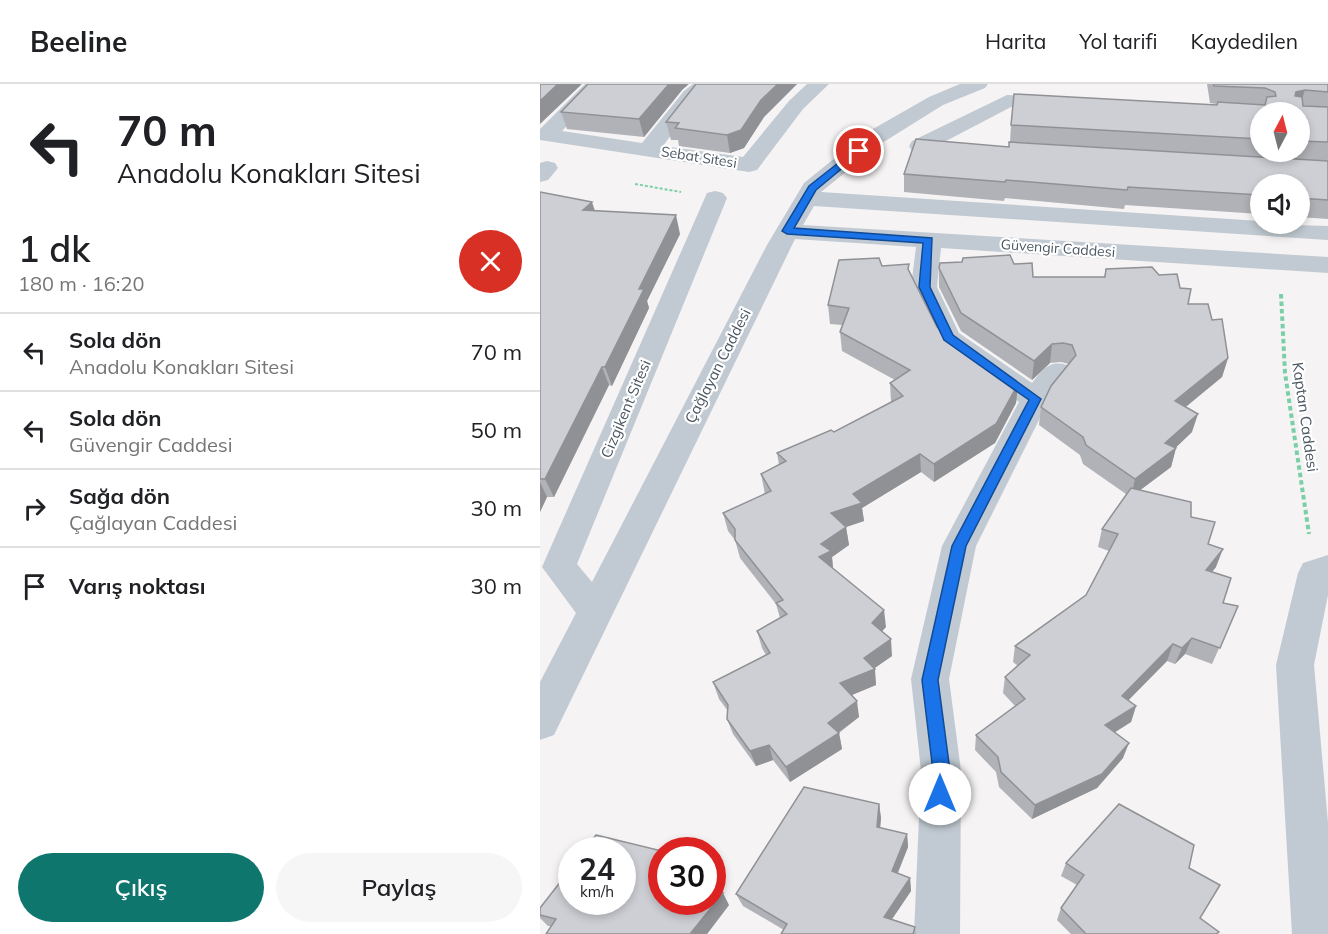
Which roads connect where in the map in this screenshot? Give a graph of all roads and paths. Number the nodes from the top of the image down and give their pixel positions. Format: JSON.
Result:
{"nodes":[{"id":1,"x":596,"y":84,"type":"edge"},
{"id":2,"x":705,"y":84,"type":"edge"},
{"id":3,"x":819,"y":84,"type":"edge"},
{"id":4,"x":978,"y":84,"type":"edge"},
{"id":5,"x":1076,"y":104,"type":"edge"},
{"id":6,"x":967,"y":148,"type":"edge"},
{"id":7,"x":648,"y":150,"type":"junction"},
{"id":8,"x":626,"y":182,"type":"dead end"},
{"id":9,"x":715,"y":198,"type":"joint"},
{"id":10,"x":806,"y":198,"type":"junction"},
{"id":11,"x":787,"y":231,"type":"junction"},
{"id":12,"x":1328,"y":233,"type":"edge"},
{"id":13,"x":929,"y":240,"type":"junction"},
{"id":14,"x":1280,"y":262,"type":"junction"},
{"id":15,"x":1328,"y":265,"type":"edge"},
{"id":16,"x":1057,"y":372,"type":"dead end"},
{"id":17,"x":1035,"y":399,"type":"junction"},
{"id":18,"x":1322,"y":571,"type":"edge"},
{"id":19,"x":596,"y":611,"type":"junction"},
{"id":20,"x":540,"y":722,"type":"edge"},
{"id":21,"x":937,"y":934,"type":"edge"},
{"id":22,"x":1314,"y":934,"type":"edge"}],
"edges":[{"from":1,"to":7,"type":"street","name":"Sebat Sitesi"},
{"from":2,"to":7,"type":"street","name":"Sebat Sitesi"},
{"from":3,"to":7,"type":"street","name":"Sebat Sitesi"},
{"from":4,"to":10,"type":"street","name":"Çağlayan Caddesi"},
{"from":5,"to":6,"type":"street"},
{"from":8,"to":9,"type":"path"},
{"from":9,"to":19,"type":"street","name":"Cizgikent Sitesi"},
{"from":10,"to":11,"type":"street","name":"Çağlayan Caddesi"},
{"from":10,"to":12,"type":"street"},
{"from":11,"to":13,"type":"street","name":"Güvengir Caddesi"},
{"from":11,"to":19,"type":"street","name":"Çağlayan Caddesi"},
{"from":13,"to":14,"type":"street","name":"Güvengir Caddesi"},
{"from":13,"to":17,"type":"street"},
{"from":14,"to":15,"type":"street","name":"Güvengir Caddesi"},
{"from":14,"to":18,"type":"path","name":"Kaptan Caddesi"},
{"from":16,"to":17,"type":"street"},
{"from":17,"to":21,"type":"street"},
{"from":18,"to":22,"type":"street"},
{"from":19,"to":20,"type":"street","name":"Çağlayan Caddesi"}]}
